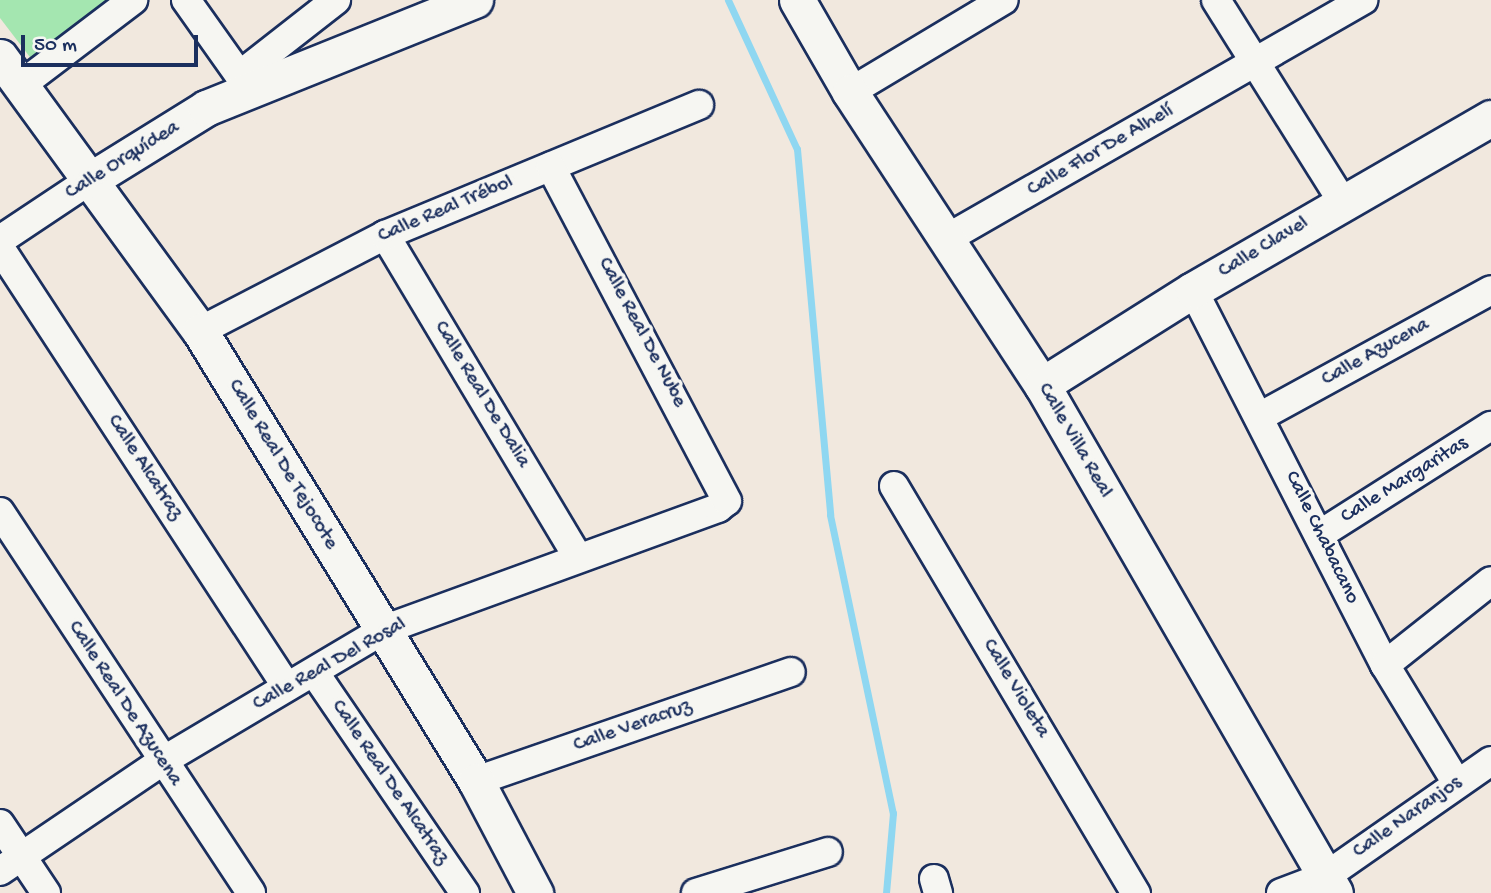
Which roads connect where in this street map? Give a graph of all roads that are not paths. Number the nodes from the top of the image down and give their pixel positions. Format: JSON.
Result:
{"nodes":[{"id":1,"x":133,"y":0,"type":"edge"},
{"id":2,"x":186,"y":0,"type":"edge"},
{"id":3,"x":336,"y":0,"type":"edge"},
{"id":4,"x":475,"y":0,"type":"edge"},
{"id":5,"x":797,"y":0,"type":"edge"},
{"id":6,"x":1004,"y":0,"type":"edge"},
{"id":7,"x":1216,"y":0,"type":"edge"},
{"id":8,"x":1363,"y":0,"type":"edge"},
{"id":9,"x":0,"y":57,"type":"edge"},
{"id":10,"x":1255,"y":62,"type":"junction"},
{"id":11,"x":245,"y":82,"type":"junction"},
{"id":12,"x":21,"y":85,"type":"junction"},
{"id":13,"x":850,"y":92,"type":"junction"},
{"id":14,"x":699,"y":105,"type":"dead end"},
{"id":15,"x":1491,"y":118,"type":"edge"},
{"id":16,"x":551,"y":167,"type":"junction"},
{"id":17,"x":90,"y":180,"type":"junction"},
{"id":18,"x":1342,"y":201,"type":"junction"},
{"id":19,"x":385,"y":234,"type":"junction"},
{"id":20,"x":946,"y":239,"type":"junction"},
{"id":21,"x":0,"y":240,"type":"edge"},
{"id":22,"x":0,"y":248,"type":"edge"},
{"id":23,"x":1193,"y":290,"type":"junction"},
{"id":24,"x":1491,"y":290,"type":"edge"},
{"id":25,"x":200,"y":331,"type":"junction"},
{"id":26,"x":1042,"y":385,"type":"junction"},
{"id":27,"x":1261,"y":416,"type":"junction"},
{"id":28,"x":1491,"y":426,"type":"edge"},
{"id":29,"x":894,"y":486,"type":"dead end"},
{"id":30,"x":727,"y":501,"type":"joint"},
{"id":31,"x":0,"y":512,"type":"edge"},
{"id":32,"x":1320,"y":535,"type":"junction"},
{"id":33,"x":577,"y":556,"type":"junction"},
{"id":34,"x":1491,"y":581,"type":"edge"},
{"id":35,"x":383,"y":630,"type":"junction"},
{"id":36,"x":1385,"y":665,"type":"junction"},
{"id":37,"x":314,"y":672,"type":"junction"},
{"id":38,"x":791,"y":673,"type":"dead end"},
{"id":39,"x":287,"y":687,"type":"junction"},
{"id":40,"x":1491,"y":761,"type":"edge"},
{"id":41,"x":161,"y":762,"type":"junction"},
{"id":42,"x":475,"y":781,"type":"junction"},
{"id":43,"x":1456,"y":782,"type":"junction"},
{"id":44,"x":0,"y":824,"type":"edge"},
{"id":45,"x":828,"y":852,"type":"dead end"},
{"id":46,"x":11,"y":865,"type":"edge"},
{"id":47,"x":1330,"y":885,"type":"edge"},
{"id":48,"x":46,"y":893,"type":"edge"},
{"id":49,"x":251,"y":893,"type":"edge"},
{"id":50,"x":465,"y":893,"type":"edge"},
{"id":51,"x":534,"y":893,"type":"edge"},
{"id":52,"x":696,"y":893,"type":"edge"},
{"id":53,"x":1136,"y":893,"type":"edge"},
{"id":54,"x":1281,"y":893,"type":"edge"}],
"edges":[{"from":1,"to":12,"type":"street"},
{"from":2,"to":11,"type":"street"},
{"from":3,"to":11,"type":"street"},
{"from":4,"to":11,"type":"street","name":"Calle Orquídea"},
{"from":5,"to":13,"type":"street","name":"Calle Villa Real"},
{"from":6,"to":13,"type":"street"},
{"from":7,"to":10,"type":"street"},
{"from":8,"to":10,"type":"street","name":"Calle Flor De Alhelí"},
{"from":9,"to":12,"type":"street","name":"Calle Real De Tejocote"},
{"from":10,"to":18,"type":"street"},
{"from":10,"to":20,"type":"street","name":"Calle Flor De Alhelí"},
{"from":11,"to":17,"type":"street","name":"Calle Orquídea"},
{"from":12,"to":17,"type":"street","name":"Calle Real De Tejocote"},
{"from":13,"to":20,"type":"street","name":"Calle Villa Real"},
{"from":14,"to":16,"type":"street","name":"Calle Real Trébol"},
{"from":15,"to":18,"type":"street","name":"Calle Clavel"},
{"from":16,"to":19,"type":"street","name":"Calle Real Trébol"},
{"from":16,"to":30,"type":"street","name":"Calle Real De Nube"},
{"from":17,"to":21,"type":"street","name":"Calle Orquídea"},
{"from":17,"to":25,"type":"street","name":"Calle Real De Tejocote"},
{"from":18,"to":23,"type":"street","name":"Calle Clavel"},
{"from":19,"to":25,"type":"street","name":"Calle Real Trébol"},
{"from":19,"to":33,"type":"street","name":"Calle Real De Dalia"},
{"from":20,"to":26,"type":"street","name":"Calle Villa Real"},
{"from":22,"to":39,"type":"street","name":"Calle Alcatraz"},
{"from":23,"to":26,"type":"street","name":"Calle Clavel"},
{"from":23,"to":27,"type":"street","name":"Calle Chabacano"},
{"from":24,"to":27,"type":"street","name":"Calle Azucena"},
{"from":25,"to":35,"type":"street","name":"Calle Real De Tejocote"},
{"from":26,"to":47,"type":"street","name":"Calle Villa Real"},
{"from":27,"to":32,"type":"street","name":"Calle Chabacano"},
{"from":28,"to":32,"type":"street","name":"Calle Margaritas"},
{"from":29,"to":53,"type":"street","name":"Calle Violeta"},
{"from":30,"to":33,"type":"street","name":"Calle Real Del Rosal"},
{"from":31,"to":41,"type":"street","name":"Calle Real De Azucena"},
{"from":32,"to":36,"type":"street","name":"Calle Chabacano"},
{"from":33,"to":35,"type":"street","name":"Calle Real Del Rosal"},
{"from":34,"to":36,"type":"street"},
{"from":35,"to":37,"type":"street","name":"Calle Real Del Rosal"},
{"from":35,"to":42,"type":"street","name":"Calle Real De Tejocote"},
{"from":36,"to":43,"type":"street","name":"Calle Chabacano"},
{"from":37,"to":39,"type":"street","name":"Calle Real Del Rosal"},
{"from":37,"to":50,"type":"street","name":"Calle Real De Alcatraz"},
{"from":38,"to":42,"type":"street","name":"Calle Veracruz"},
{"from":39,"to":41,"type":"street","name":"Calle Real Del Rosal"},
{"from":40,"to":43,"type":"street","name":"Calle Naranjos"},
{"from":41,"to":46,"type":"street","name":"Calle Real Del Rosal"},
{"from":41,"to":49,"type":"street","name":"Calle Real De Azucena"},
{"from":42,"to":51,"type":"street","name":"Calle Real De Tejocote"},
{"from":43,"to":47,"type":"street","name":"Calle Naranjos"},
{"from":44,"to":46,"type":"street"},
{"from":45,"to":52,"type":"street"},
{"from":46,"to":48,"type":"street"},
{"from":47,"to":54,"type":"street"}]}
